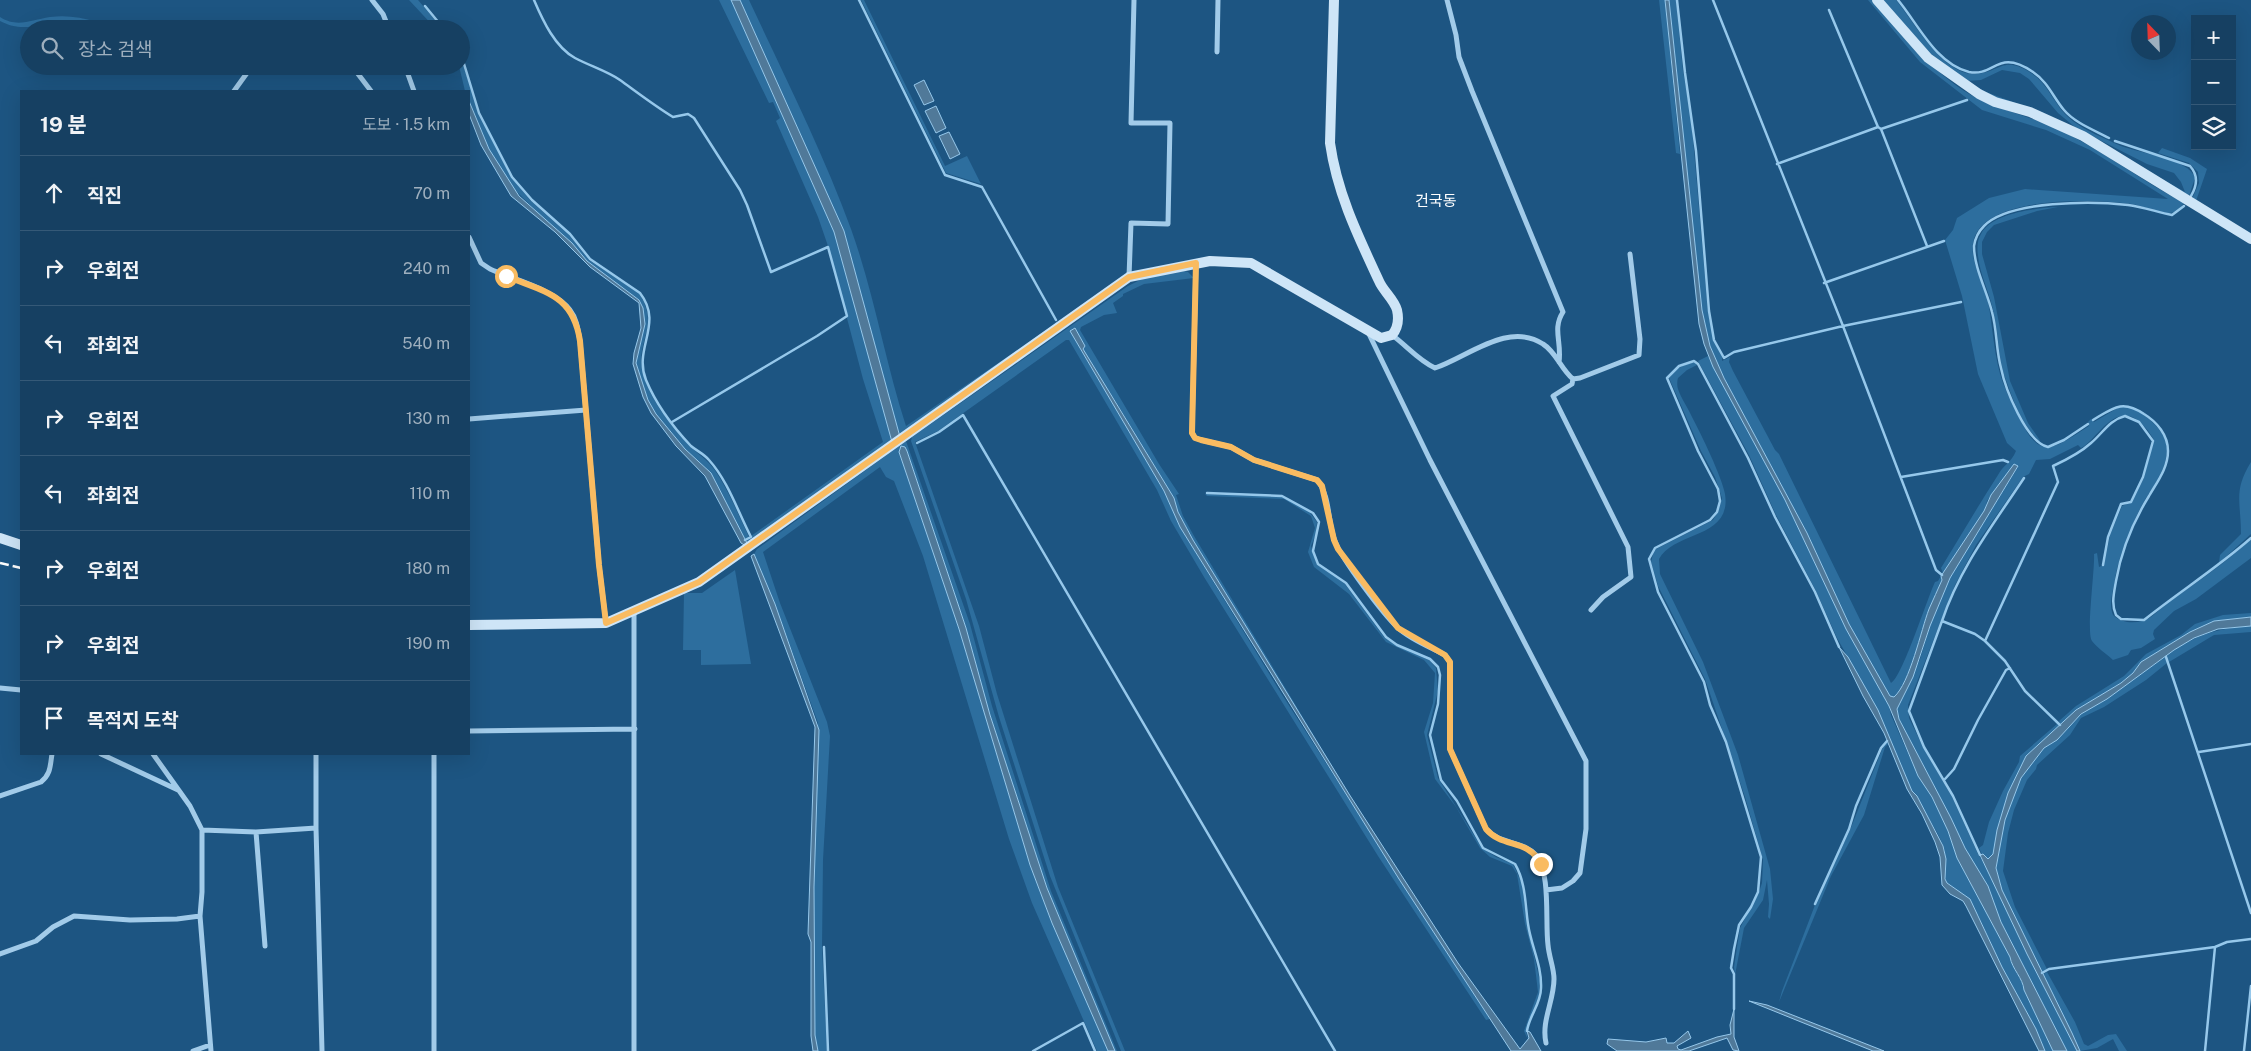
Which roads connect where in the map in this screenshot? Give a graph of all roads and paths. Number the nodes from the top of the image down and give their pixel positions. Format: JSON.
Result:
{"nodes":[{"id":1,"x":372,"y":0,"type":"edge"},
{"id":2,"x":1134,"y":0,"type":"edge"},
{"id":3,"x":1218,"y":0,"type":"edge"},
{"id":4,"x":1447,"y":0,"type":"edge"},
{"id":5,"x":1877,"y":0,"type":"edge"},
{"id":6,"x":1335,"y":1,"type":"edge"},
{"id":7,"x":385,"y":20,"type":"edge"},
{"id":8,"x":1216,"y":52,"type":"dead end"},
{"id":9,"x":246,"y":75,"type":"edge"},
{"id":10,"x":359,"y":75,"type":"edge"},
{"id":11,"x":408,"y":75,"type":"edge"},
{"id":12,"x":235,"y":90,"type":"edge"},
{"id":13,"x":371,"y":90,"type":"edge"},
{"id":14,"x":414,"y":90,"type":"edge"},
{"id":15,"x":470,"y":239,"type":"edge"},
{"id":16,"x":2251,"y":239,"type":"edge"},
{"id":17,"x":1630,"y":254,"type":"dead end"},
{"id":18,"x":1196,"y":263,"type":"junction"},
{"id":19,"x":1129,"y":277,"type":"junction"},
{"id":20,"x":1368,"y":331,"type":"junction"},
{"id":21,"x":1392,"y":335,"type":"junction"},
{"id":22,"x":1559,"y":362,"type":"junction"},
{"id":23,"x":1574,"y":379,"type":"junction"},
{"id":24,"x":586,"y":410,"type":"junction"},
{"id":25,"x":470,"y":419,"type":"edge"},
{"id":26,"x":0,"y":538,"type":"edge"},
{"id":27,"x":20,"y":545,"type":"edge"},
{"id":28,"x":1591,"y":610,"type":"dead end"},
{"id":29,"x":634,"y":611,"type":"junction"},
{"id":30,"x":606,"y":623,"type":"junction"},
{"id":31,"x":470,"y":625,"type":"edge"},
{"id":32,"x":0,"y":688,"type":"edge"},
{"id":33,"x":20,"y":690,"type":"edge"},
{"id":34,"x":635,"y":729,"type":"junction"},
{"id":35,"x":470,"y":731,"type":"edge"},
{"id":36,"x":52,"y":755,"type":"edge"},
{"id":37,"x":103,"y":755,"type":"edge"},
{"id":38,"x":154,"y":755,"type":"edge"},
{"id":39,"x":316,"y":755,"type":"edge"},
{"id":40,"x":434,"y":755,"type":"edge"},
{"id":41,"x":180,"y":791,"type":"junction"},
{"id":42,"x":0,"y":796,"type":"edge"},
{"id":43,"x":316,"y":828,"type":"junction"},
{"id":44,"x":202,"y":830,"type":"junction"},
{"id":45,"x":256,"y":832,"type":"junction"},
{"id":46,"x":1546,"y":890,"type":"junction"},
{"id":47,"x":200,"y":916,"type":"junction"},
{"id":48,"x":265,"y":946,"type":"dead end"},
{"id":49,"x":0,"y":954,"type":"edge"},
{"id":50,"x":1546,"y":1043,"type":"dead end"},
{"id":51,"x":210,"y":1048,"type":"edge"},
{"id":52,"x":193,"y":1051,"type":"edge"},
{"id":53,"x":322,"y":1051,"type":"edge"},
{"id":54,"x":434,"y":1051,"type":"edge"},
{"id":55,"x":634,"y":1051,"type":"edge"}],
"edges":[{"from":1,"to":7,"type":"street"},
{"from":2,"to":19,"type":"street"},
{"from":3,"to":8,"type":"street"},
{"from":4,"to":22,"type":"street"},
{"from":5,"to":16,"type":"street"},
{"from":6,"to":21,"type":"street"},
{"from":9,"to":12,"type":"street"},
{"from":10,"to":13,"type":"street"},
{"from":11,"to":14,"type":"street"},
{"from":15,"to":24,"type":"street"},
{"from":17,"to":23,"type":"street"},
{"from":18,"to":19,"type":"street"},
{"from":18,"to":20,"type":"street"},
{"from":18,"to":46,"type":"street"},
{"from":19,"to":29,"type":"street"},
{"from":20,"to":21,"type":"street"},
{"from":20,"to":46,"type":"street"},
{"from":21,"to":22,"type":"street"},
{"from":22,"to":23,"type":"street"},
{"from":23,"to":28,"type":"street"},
{"from":24,"to":25,"type":"street"},
{"from":24,"to":30,"type":"street"},
{"from":26,"to":27,"type":"street"},
{"from":29,"to":30,"type":"street"},
{"from":29,"to":34,"type":"street"},
{"from":30,"to":31,"type":"street"},
{"from":32,"to":33,"type":"street"},
{"from":34,"to":35,"type":"street"},
{"from":34,"to":55,"type":"street"},
{"from":36,"to":42,"type":"street"},
{"from":37,"to":41,"type":"street"},
{"from":38,"to":41,"type":"street"},
{"from":39,"to":43,"type":"street"},
{"from":40,"to":54,"type":"street"},
{"from":41,"to":44,"type":"street"},
{"from":43,"to":45,"type":"street"},
{"from":43,"to":53,"type":"street"},
{"from":44,"to":45,"type":"street"},
{"from":44,"to":47,"type":"street"},
{"from":45,"to":48,"type":"street"},
{"from":46,"to":50,"type":"street"},
{"from":47,"to":49,"type":"street"},
{"from":47,"to":51,"type":"street"},
{"from":51,"to":52,"type":"street"}]}
